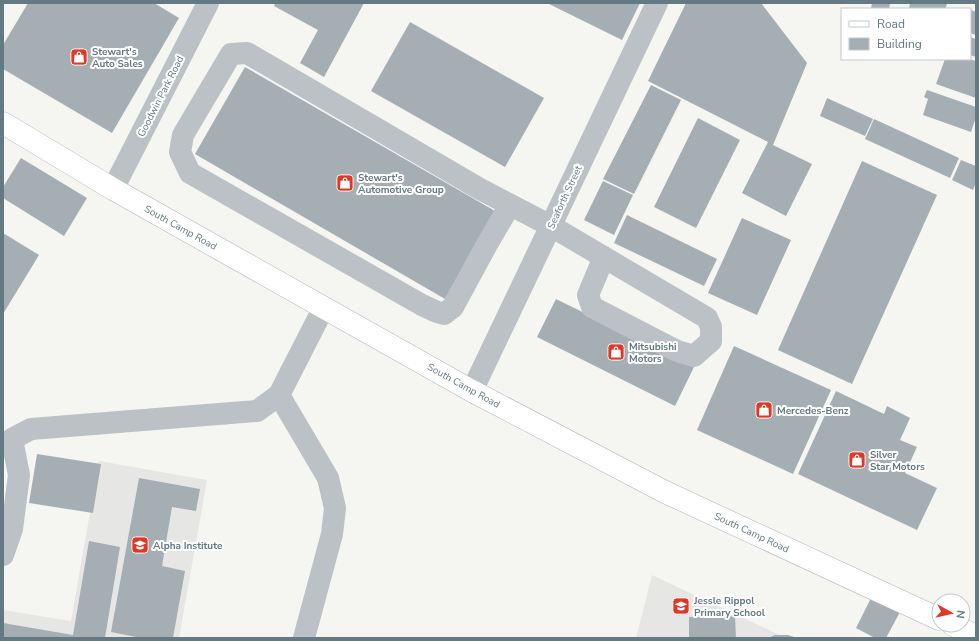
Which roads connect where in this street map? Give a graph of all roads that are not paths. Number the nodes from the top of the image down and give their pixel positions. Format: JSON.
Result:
{"nodes":[{"id":1,"x":208,"y":3,"type":"edge"},
{"id":2,"x":657,"y":3,"type":"edge"},
{"id":3,"x":3,"y":123,"type":"edge"},
{"id":4,"x":113,"y":189,"type":"junction"},
{"id":5,"x":510,"y":205,"type":"junction"},
{"id":6,"x":551,"y":226,"type":"junction"},
{"id":7,"x":604,"y":257,"type":"junction"},
{"id":8,"x":324,"y":307,"type":"junction"},
{"id":9,"x":472,"y":391,"type":"junction"},
{"id":10,"x":279,"y":395,"type":"junction"},
{"id":11,"x":3,"y":555,"type":"edge"},
{"id":12,"x":931,"y":615,"type":"edge"},
{"id":13,"x":304,"y":638,"type":"edge"}],
"edges":[{"from":1,"to":4,"type":"street","name":"Goodwin Park Road"},
{"from":2,"to":6,"type":"street","name":"Seaforth Street"},
{"from":3,"to":4,"type":"main road","name":"South Camp Road"},
{"from":4,"to":8,"type":"main road","name":"South Camp Road"},
{"from":5,"to":5,"type":"street"},
{"from":5,"to":6,"type":"street"},
{"from":6,"to":7,"type":"street"},
{"from":6,"to":9,"type":"street","name":"Seaforth Street"},
{"from":7,"to":7,"type":"street"},
{"from":8,"to":9,"type":"main road","name":"South Camp Road"},
{"from":8,"to":10,"type":"street"},
{"from":9,"to":12,"type":"main road","name":"South Camp Road"},
{"from":10,"to":11,"type":"street"},
{"from":10,"to":13,"type":"street"}]}
